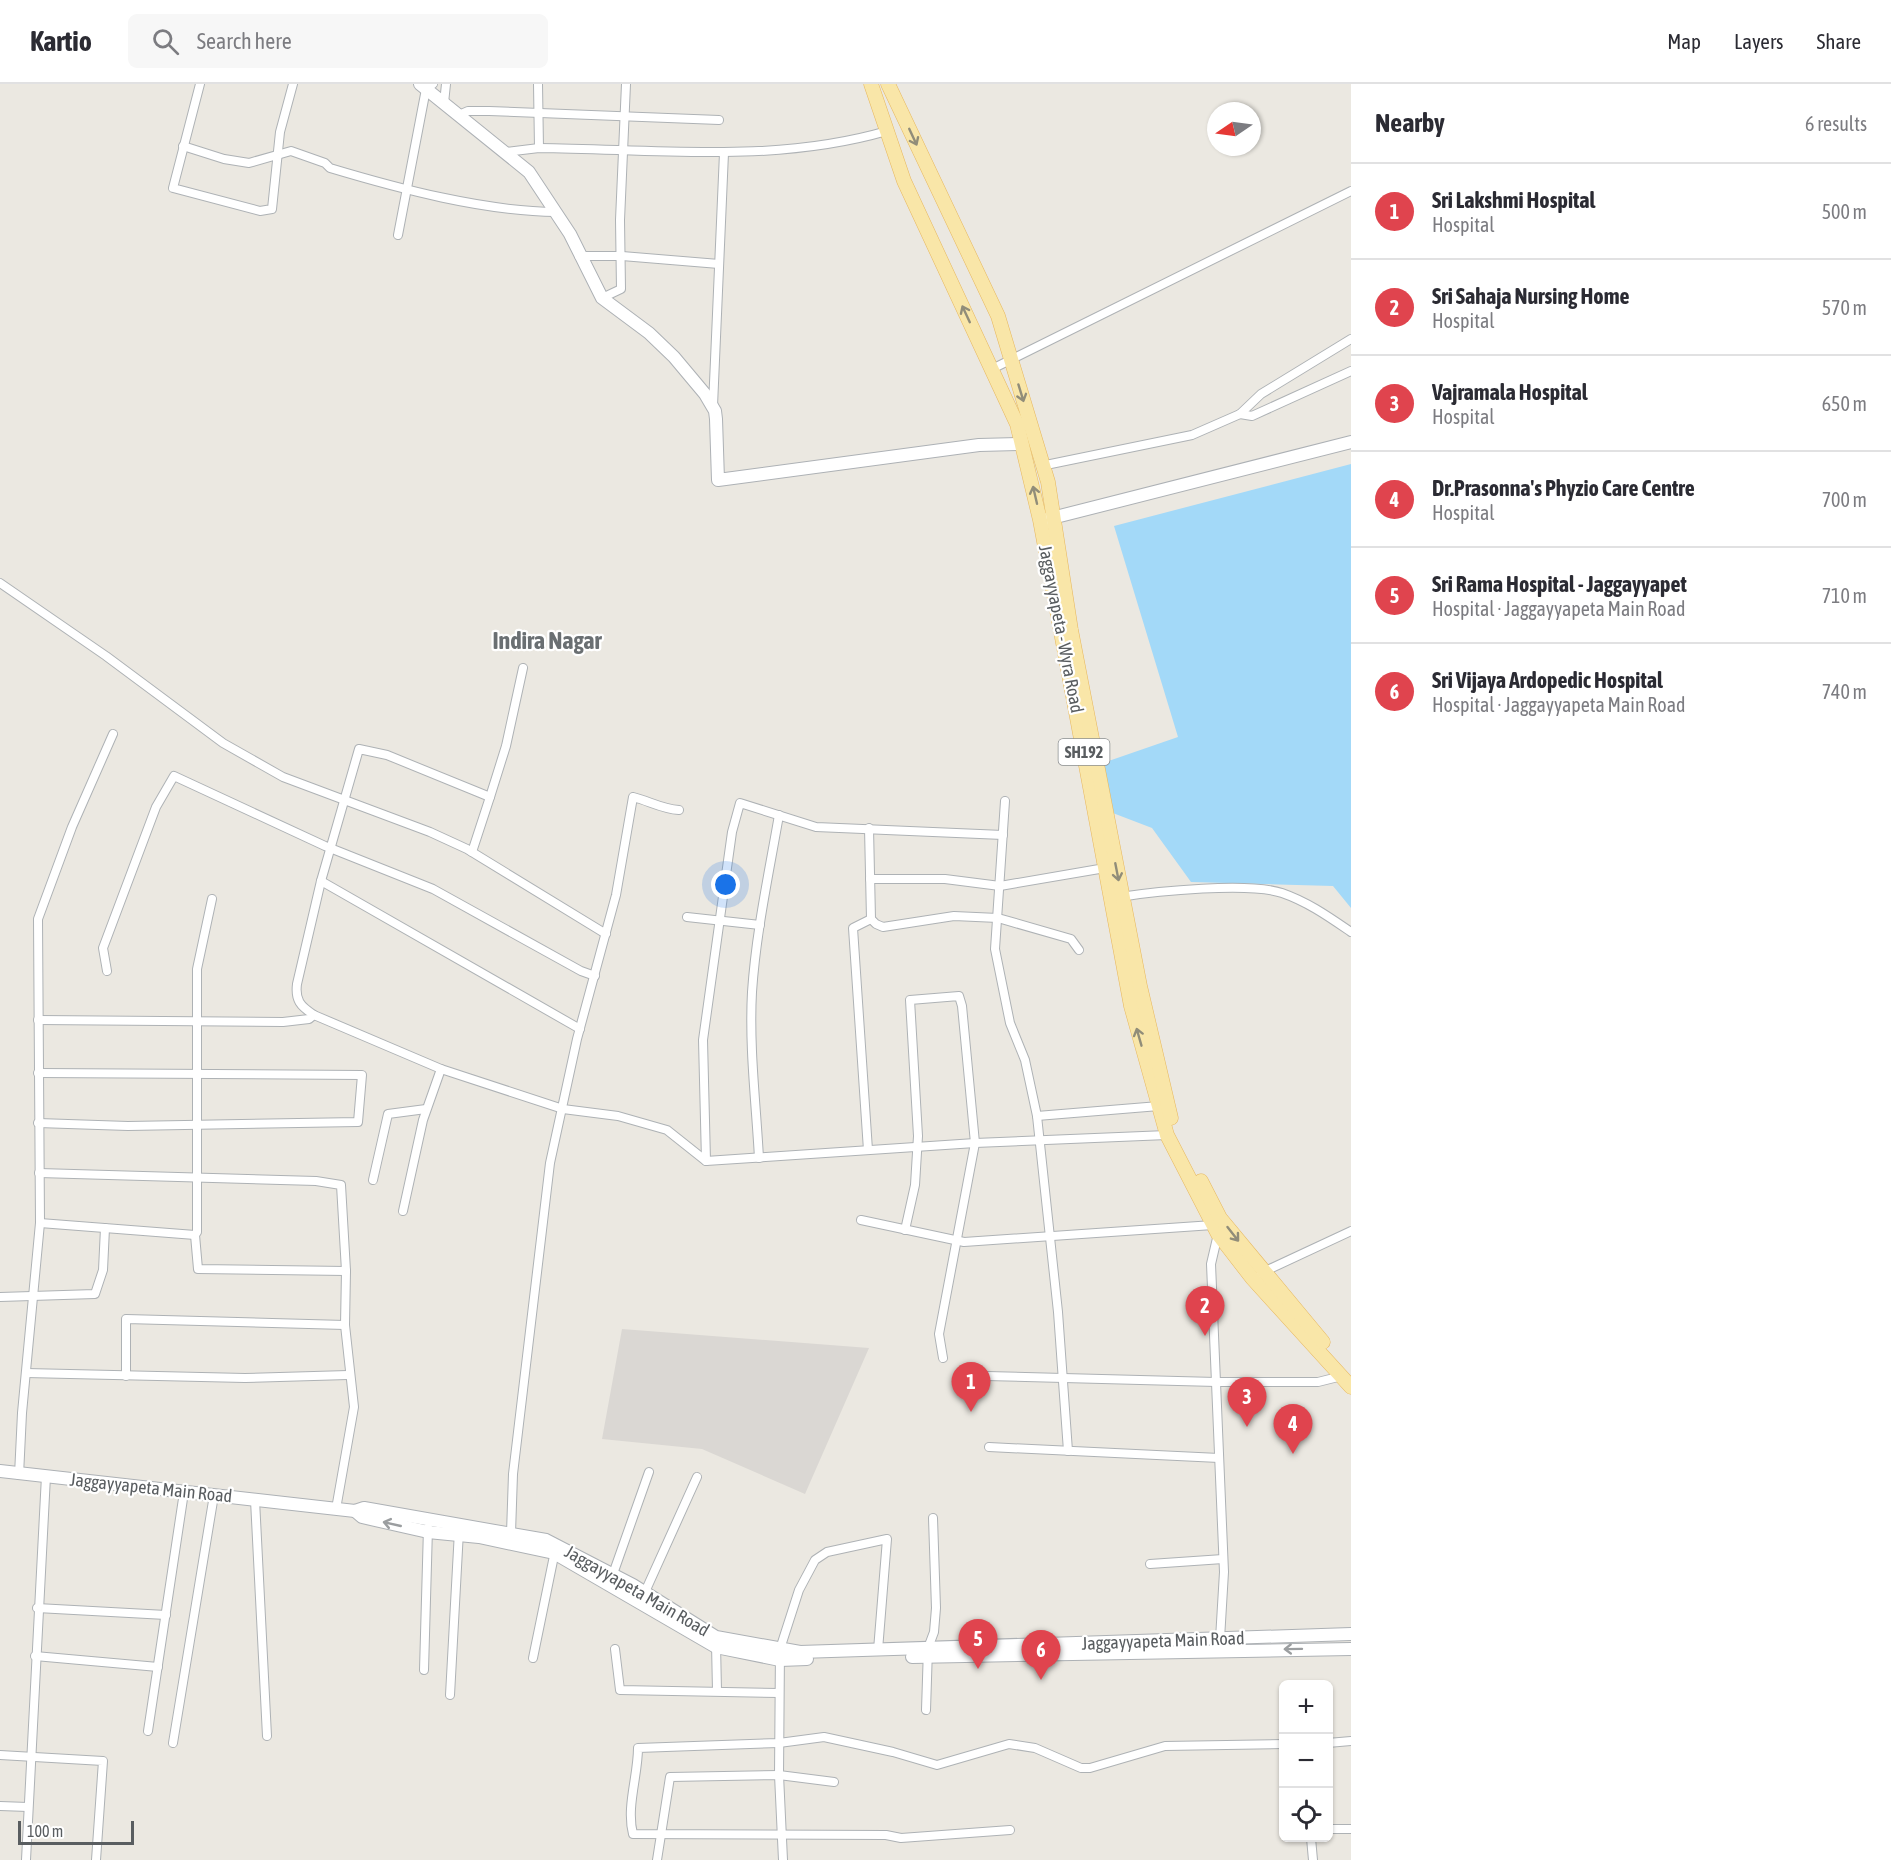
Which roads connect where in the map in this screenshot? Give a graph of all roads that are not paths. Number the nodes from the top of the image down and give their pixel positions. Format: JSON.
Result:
{"nodes":[{"id":1,"x":200,"y":84,"type":"edge"},
{"id":2,"x":293,"y":84,"type":"edge"},
{"id":3,"x":446,"y":84,"type":"edge"},
{"id":4,"x":538,"y":84,"type":"edge"},
{"id":5,"x":626,"y":84,"type":"edge"},
{"id":6,"x":871,"y":84,"type":"edge"},
{"id":7,"x":888,"y":84,"type":"edge"},
{"id":8,"x":426,"y":86,"type":"edge"},
{"id":9,"x":444,"y":103,"type":"junction"},
{"id":10,"x":538,"y":112,"type":"junction"},
{"id":11,"x":623,"y":114,"type":"junction"},
{"id":12,"x":459,"y":115,"type":"junction"},
{"id":13,"x":718,"y":120,"type":"dead end"},
{"id":14,"x":887,"y":131,"type":"junction"},
{"id":15,"x":183,"y":146,"type":"junction"},
{"id":16,"x":539,"y":147,"type":"junction"},
{"id":17,"x":623,"y":148,"type":"junction"},
{"id":18,"x":506,"y":152,"type":"junction"},
{"id":19,"x":724,"y":153,"type":"junction"},
{"id":20,"x":278,"y":156,"type":"junction"},
{"id":21,"x":406,"y":189,"type":"junction"},
{"id":22,"x":1351,"y":191,"type":"edge"},
{"id":23,"x":556,"y":212,"type":"junction"},
{"id":24,"x":398,"y":235,"type":"dead end"},
{"id":25,"x":579,"y":256,"type":"junction"},
{"id":26,"x":621,"y":256,"type":"junction"},
{"id":27,"x":719,"y":264,"type":"junction"},
{"id":28,"x":602,"y":298,"type":"junction"},
{"id":29,"x":1351,"y":339,"type":"edge"},
{"id":30,"x":1011,"y":359,"type":"junction"},
{"id":31,"x":992,"y":369,"type":"junction"},
{"id":32,"x":1351,"y":371,"type":"edge"},
{"id":33,"x":713,"y":407,"type":"junction"},
{"id":34,"x":1240,"y":414,"type":"junction"},
{"id":35,"x":1351,"y":442,"type":"edge"},
{"id":36,"x":1022,"y":444,"type":"junction"},
{"id":37,"x":1043,"y":465,"type":"junction"},
{"id":38,"x":1028,"y":468,"type":"junction"},
{"id":39,"x":1047,"y":519,"type":"junction"},
{"id":40,"x":0,"y":582,"type":"edge"},
{"id":41,"x":523,"y":668,"type":"dead end"},
{"id":42,"x":113,"y":734,"type":"dead end"},
{"id":43,"x":490,"y":797,"type":"junction"},
{"id":44,"x":346,"y":801,"type":"junction"},
{"id":45,"x":1005,"y":801,"type":"dead end"},
{"id":46,"x":678,"y":810,"type":"dead end"},
{"id":47,"x":779,"y":814,"type":"junction"},
{"id":48,"x":869,"y":828,"type":"junction"},
{"id":49,"x":1003,"y":835,"type":"junction"},
{"id":50,"x":332,"y":849,"type":"junction"},
{"id":51,"x":472,"y":852,"type":"junction"},
{"id":52,"x":1105,"y":868,"type":"junction"},
{"id":53,"x":870,"y":879,"type":"junction"},
{"id":54,"x":321,"y":881,"type":"junction"},
{"id":55,"x":1000,"y":886,"type":"junction"},
{"id":56,"x":1116,"y":897,"type":"junction"},
{"id":57,"x":212,"y":899,"type":"dead end"},
{"id":58,"x":687,"y":917,"type":"dead end"},
{"id":59,"x":998,"y":918,"type":"junction"},
{"id":60,"x":871,"y":919,"type":"junction"},
{"id":61,"x":718,"y":922,"type":"junction"},
{"id":62,"x":760,"y":925,"type":"junction"},
{"id":63,"x":1351,"y":932,"type":"edge"},
{"id":64,"x":606,"y":934,"type":"junction"},
{"id":65,"x":1079,"y":950,"type":"dead end"},
{"id":66,"x":107,"y":970,"type":"dead end"},
{"id":67,"x":595,"y":976,"type":"junction"},
{"id":68,"x":314,"y":1015,"type":"junction"},
{"id":69,"x":38,"y":1020,"type":"junction"},
{"id":70,"x":196,"y":1023,"type":"junction"},
{"id":71,"x":580,"y":1029,"type":"junction"},
{"id":72,"x":441,"y":1069,"type":"junction"},
{"id":73,"x":38,"y":1073,"type":"junction"},
{"id":74,"x":197,"y":1073,"type":"junction"},
{"id":75,"x":1159,"y":1106,"type":"junction"},
{"id":76,"x":426,"y":1109,"type":"junction"},
{"id":77,"x":563,"y":1109,"type":"junction"},
{"id":78,"x":1037,"y":1116,"type":"junction"},
{"id":79,"x":38,"y":1123,"type":"junction"},
{"id":80,"x":198,"y":1125,"type":"junction"},
{"id":81,"x":1167,"y":1135,"type":"junction"},
{"id":82,"x":1040,"y":1142,"type":"junction"},
{"id":83,"x":975,"y":1143,"type":"junction"},
{"id":84,"x":917,"y":1147,"type":"junction"},
{"id":85,"x":868,"y":1150,"type":"junction"},
{"id":86,"x":759,"y":1158,"type":"junction"},
{"id":87,"x":706,"y":1161,"type":"junction"},
{"id":88,"x":39,"y":1173,"type":"junction"},
{"id":89,"x":198,"y":1176,"type":"junction"},
{"id":90,"x":373,"y":1180,"type":"dead end"},
{"id":91,"x":403,"y":1211,"type":"dead end"},
{"id":92,"x":861,"y":1220,"type":"dead end"},
{"id":93,"x":40,"y":1223,"type":"junction"},
{"id":94,"x":105,"y":1228,"type":"junction"},
{"id":95,"x":1216,"y":1229,"type":"junction"},
{"id":96,"x":905,"y":1230,"type":"junction"},
{"id":97,"x":1351,"y":1231,"type":"edge"},
{"id":98,"x":195,"y":1235,"type":"junction"},
{"id":99,"x":1050,"y":1236,"type":"junction"},
{"id":100,"x":957,"y":1241,"type":"junction"},
{"id":101,"x":346,"y":1271,"type":"junction"},
{"id":102,"x":1258,"y":1275,"type":"junction"},
{"id":103,"x":0,"y":1298,"type":"edge"},
{"id":104,"x":32,"y":1298,"type":"junction"},
{"id":105,"x":345,"y":1325,"type":"junction"},
{"id":106,"x":943,"y":1358,"type":"dead end"},
{"id":107,"x":26,"y":1373,"type":"junction"},
{"id":108,"x":126,"y":1376,"type":"junction"},
{"id":109,"x":348,"y":1376,"type":"junction"},
{"id":110,"x":986,"y":1376,"type":"dead end"},
{"id":111,"x":1062,"y":1378,"type":"junction"},
{"id":112,"x":1348,"y":1379,"type":"edge"},
{"id":113,"x":1216,"y":1382,"type":"junction"},
{"id":114,"x":989,"y":1447,"type":"dead end"},
{"id":115,"x":1068,"y":1451,"type":"junction"},
{"id":116,"x":1219,"y":1458,"type":"junction"},
{"id":117,"x":0,"y":1472,"type":"edge"},
{"id":118,"x":649,"y":1472,"type":"dead end"},
{"id":119,"x":19,"y":1474,"type":"junction"},
{"id":120,"x":46,"y":1476,"type":"junction"},
{"id":121,"x":697,"y":1477,"type":"dead end"},
{"id":122,"x":184,"y":1492,"type":"junction"},
{"id":123,"x":214,"y":1495,"type":"junction"},
{"id":124,"x":255,"y":1500,"type":"junction"},
{"id":125,"x":336,"y":1509,"type":"junction"},
{"id":126,"x":355,"y":1511,"type":"junction"},
{"id":127,"x":933,"y":1518,"type":"dead end"},
{"id":128,"x":428,"y":1519,"type":"junction"},
{"id":129,"x":459,"y":1529,"type":"junction"},
{"id":130,"x":428,"y":1532,"type":"junction"},
{"id":131,"x":512,"y":1533,"type":"junction"},
{"id":132,"x":555,"y":1549,"type":"junction"},
{"id":133,"x":1223,"y":1559,"type":"junction"},
{"id":134,"x":1150,"y":1564,"type":"dead end"},
{"id":135,"x":613,"y":1574,"type":"junction"},
{"id":136,"x":645,"y":1592,"type":"junction"},
{"id":137,"x":37,"y":1608,"type":"junction"},
{"id":138,"x":166,"y":1616,"type":"junction"},
{"id":139,"x":1351,"y":1634,"type":"edge"},
{"id":140,"x":1220,"y":1639,"type":"junction"},
{"id":141,"x":716,"y":1642,"type":"junction"},
{"id":142,"x":615,"y":1649,"type":"dead end"},
{"id":143,"x":1351,"y":1649,"type":"edge"},
{"id":144,"x":878,"y":1650,"type":"junction"},
{"id":145,"x":928,"y":1652,"type":"junction"},
{"id":146,"x":780,"y":1654,"type":"junction"},
{"id":147,"x":35,"y":1656,"type":"junction"},
{"id":148,"x":533,"y":1658,"type":"dead end"},
{"id":149,"x":158,"y":1667,"type":"junction"},
{"id":150,"x":424,"y":1670,"type":"dead end"},
{"id":151,"x":717,"y":1691,"type":"junction"},
{"id":152,"x":779,"y":1693,"type":"junction"},
{"id":153,"x":450,"y":1695,"type":"dead end"},
{"id":154,"x":926,"y":1710,"type":"dead end"},
{"id":155,"x":148,"y":1731,"type":"dead end"},
{"id":156,"x":267,"y":1736,"type":"dead end"},
{"id":157,"x":1351,"y":1741,"type":"edge"},
{"id":158,"x":173,"y":1743,"type":"dead end"},
{"id":159,"x":779,"y":1743,"type":"junction"},
{"id":160,"x":1333,"y":1743,"type":"edge"},
{"id":161,"x":1279,"y":1744,"type":"edge"},
{"id":162,"x":0,"y":1755,"type":"edge"},
{"id":163,"x":30,"y":1756,"type":"junction"},
{"id":164,"x":779,"y":1775,"type":"junction"},
{"id":165,"x":834,"y":1782,"type":"dead end"},
{"id":166,"x":0,"y":1806,"type":"edge"},
{"id":167,"x":28,"y":1807,"type":"junction"},
{"id":168,"x":1333,"y":1829,"type":"edge"},
{"id":169,"x":1351,"y":1829,"type":"edge"},
{"id":170,"x":1010,"y":1830,"type":"dead end"},
{"id":171,"x":663,"y":1833,"type":"junction"},
{"id":172,"x":782,"y":1836,"type":"junction"},
{"id":173,"x":1311,"y":1842,"type":"edge"},
{"id":174,"x":26,"y":1860,"type":"edge"},
{"id":175,"x":96,"y":1860,"type":"edge"},
{"id":176,"x":657,"y":1860,"type":"edge"},
{"id":177,"x":783,"y":1860,"type":"edge"},
{"id":178,"x":1313,"y":1860,"type":"edge"}],
"edges":[{"from":1,"to":15,"type":"street"},
{"from":2,"to":20,"type":"street"},
{"from":3,"to":9,"type":"street"},
{"from":4,"to":10,"type":"street"},
{"from":5,"to":11,"type":"street"},
{"from":6,"to":14,"type":"main road","name":"Jaggayyapeta - Wyra Road","number":"SH192"},
{"from":7,"to":30,"type":"main road","number":"SH192","one_way":true},
{"from":8,"to":9,"type":"main road"},
{"from":8,"to":21,"type":"street"},
{"from":9,"to":12,"type":"main road"},
{"from":10,"to":11,"type":"street"},
{"from":10,"to":12,"type":"street"},
{"from":10,"to":16,"type":"street"},
{"from":11,"to":13,"type":"street"},
{"from":11,"to":17,"type":"street"},
{"from":12,"to":18,"type":"main road"},
{"from":14,"to":19,"type":"street"},
{"from":31,"to":14,"type":"main road","name":"Jaggayyapeta - Wyra Road","number":"SH192","one_way":true},
{"from":15,"to":20,"type":"street"},
{"from":15,"to":20,"type":"street"},
{"from":16,"to":17,"type":"street"},
{"from":16,"to":18,"type":"street"},
{"from":17,"to":19,"type":"street"},
{"from":17,"to":26,"type":"street"},
{"from":18,"to":23,"type":"main road"},
{"from":19,"to":27,"type":"street"},
{"from":20,"to":21,"type":"street"},
{"from":21,"to":23,"type":"street"},
{"from":21,"to":24,"type":"street"},
{"from":22,"to":30,"type":"street"},
{"from":23,"to":25,"type":"main road"},
{"from":25,"to":26,"type":"street"},
{"from":25,"to":28,"type":"main road"},
{"from":26,"to":27,"type":"street"},
{"from":26,"to":28,"type":"street"},
{"from":27,"to":33,"type":"street"},
{"from":28,"to":33,"type":"main road"},
{"from":29,"to":34,"type":"street"},
{"from":30,"to":31,"type":"street"},
{"from":30,"to":37,"type":"main road","number":"SH192","one_way":true},
{"from":31,"to":36,"type":"main road","name":"Jaggayyapeta - Wyra Road","number":"SH192"},
{"from":32,"to":34,"type":"street"},
{"from":33,"to":36,"type":"main road"},
{"from":34,"to":37,"type":"street"},
{"from":35,"to":39,"type":"main road"},
{"from":36,"to":38,"type":"main road","name":"Jaggayyapeta - Wyra Road","number":"SH192"},
{"from":37,"to":38,"type":"street"},
{"from":37,"to":39,"type":"main road","number":"SH192"},
{"from":39,"to":38,"type":"main road","name":"Jaggayyapeta - Wyra Road","number":"SH192","one_way":true},
{"from":39,"to":52,"type":"main road","name":"Jaggayyapeta - Wyra Road","number":"SH192"},
{"from":39,"to":56,"type":"main road","number":"SH192","one_way":true},
{"from":40,"to":44,"type":"street"},
{"from":41,"to":43,"type":"street"},
{"from":42,"to":69,"type":"street"},
{"from":43,"to":44,"type":"street"},
{"from":43,"to":51,"type":"street"},
{"from":44,"to":50,"type":"street"},
{"from":44,"to":51,"type":"street"},
{"from":45,"to":49,"type":"street"},
{"from":46,"to":64,"type":"street"},
{"from":47,"to":48,"type":"street"},
{"from":47,"to":61,"type":"street"},
{"from":47,"to":62,"type":"street"},
{"from":48,"to":49,"type":"street"},
{"from":48,"to":53,"type":"street"},
{"from":49,"to":55,"type":"street"},
{"from":50,"to":54,"type":"street"},
{"from":50,"to":66,"type":"street"},
{"from":50,"to":67,"type":"street"},
{"from":51,"to":64,"type":"street"},
{"from":52,"to":55,"type":"street"},
{"from":52,"to":56,"type":"main road","name":"Jaggayyapeta - Wyra Road","number":"SH192"},
{"from":53,"to":55,"type":"street"},
{"from":53,"to":60,"type":"street"},
{"from":54,"to":68,"type":"street"},
{"from":54,"to":71,"type":"street"},
{"from":55,"to":59,"type":"street"},
{"from":56,"to":63,"type":"street"},
{"from":75,"to":56,"type":"main road","name":"Jaggayyapeta - Wyra Road","number":"SH192","one_way":true},
{"from":56,"to":102,"type":"main road","number":"SH192","one_way":true},
{"from":57,"to":70,"type":"street"},
{"from":58,"to":61,"type":"street"},
{"from":59,"to":60,"type":"street"},
{"from":59,"to":65,"type":"street"},
{"from":59,"to":78,"type":"street"},
{"from":60,"to":85,"type":"street"},
{"from":61,"to":62,"type":"street"},
{"from":61,"to":87,"type":"street"},
{"from":62,"to":86,"type":"street"},
{"from":64,"to":67,"type":"street"},
{"from":67,"to":71,"type":"street"},
{"from":68,"to":70,"type":"street"},
{"from":68,"to":72,"type":"street"},
{"from":69,"to":70,"type":"street"},
{"from":69,"to":73,"type":"street"},
{"from":70,"to":74,"type":"street"},
{"from":71,"to":77,"type":"street"},
{"from":72,"to":76,"type":"street"},
{"from":72,"to":77,"type":"street"},
{"from":73,"to":74,"type":"street"},
{"from":73,"to":79,"type":"street"},
{"from":74,"to":80,"type":"street"},
{"from":74,"to":80,"type":"street"},
{"from":75,"to":78,"type":"street"},
{"from":75,"to":81,"type":"main road","name":"Jaggayyapeta - Wyra Road","number":"SH192"},
{"from":76,"to":90,"type":"street"},
{"from":76,"to":91,"type":"street"},
{"from":77,"to":87,"type":"street"},
{"from":77,"to":131,"type":"street"},
{"from":78,"to":82,"type":"street"},
{"from":79,"to":80,"type":"street"},
{"from":79,"to":88,"type":"street"},
{"from":80,"to":89,"type":"street"},
{"from":81,"to":82,"type":"street"},
{"from":81,"to":95,"type":"main road","name":"Jaggayyapeta - Wyra Road","number":"SH192"},
{"from":82,"to":83,"type":"street"},
{"from":82,"to":99,"type":"street"},
{"from":83,"to":84,"type":"street"},
{"from":83,"to":84,"type":"street"},
{"from":83,"to":100,"type":"street"},
{"from":84,"to":85,"type":"street"},
{"from":84,"to":96,"type":"street"},
{"from":85,"to":86,"type":"street"},
{"from":86,"to":87,"type":"street"},
{"from":88,"to":89,"type":"street"},
{"from":88,"to":93,"type":"street"},
{"from":89,"to":98,"type":"street"},
{"from":89,"to":101,"type":"street"},
{"from":92,"to":96,"type":"street"},
{"from":93,"to":94,"type":"street"},
{"from":93,"to":104,"type":"street"},
{"from":94,"to":98,"type":"street"},
{"from":94,"to":104,"type":"street"},
{"from":95,"to":99,"type":"street"},
{"from":95,"to":102,"type":"main road","name":"Jaggayyapeta - Wyra Road","number":"SH192"},
{"from":95,"to":113,"type":"street"},
{"from":96,"to":100,"type":"street"},
{"from":97,"to":102,"type":"street"},
{"from":98,"to":101,"type":"street"},
{"from":99,"to":100,"type":"street"},
{"from":99,"to":111,"type":"street"},
{"from":100,"to":106,"type":"street"},
{"from":101,"to":105,"type":"street"},
{"from":102,"to":112,"type":"main road","name":"Jaggayyapeta - Wyra Road","number":"SH192"},
{"from":103,"to":104,"type":"street"},
{"from":104,"to":107,"type":"street"},
{"from":105,"to":108,"type":"street"},
{"from":105,"to":109,"type":"street"},
{"from":107,"to":108,"type":"street"},
{"from":107,"to":119,"type":"street"},
{"from":108,"to":109,"type":"street"},
{"from":109,"to":125,"type":"street"},
{"from":110,"to":111,"type":"street"},
{"from":111,"to":113,"type":"street"},
{"from":111,"to":115,"type":"street"},
{"from":112,"to":113,"type":"street"},
{"from":113,"to":116,"type":"street"},
{"from":114,"to":115,"type":"street"},
{"from":115,"to":116,"type":"street"},
{"from":116,"to":133,"type":"street"},
{"from":117,"to":119,"type":"main road","name":"Jaggayyapeta Main Road"},
{"from":118,"to":135,"type":"street"},
{"from":119,"to":120,"type":"main road","name":"Jaggayyapeta Main Road"},
{"from":120,"to":122,"type":"main road","name":"Jaggayyapeta Main Road"},
{"from":120,"to":137,"type":"street"},
{"from":121,"to":136,"type":"street"},
{"from":122,"to":123,"type":"main road","name":"Jaggayyapeta Main Road"},
{"from":122,"to":138,"type":"street"},
{"from":123,"to":124,"type":"main road","name":"Jaggayyapeta Main Road"},
{"from":123,"to":158,"type":"street"},
{"from":124,"to":125,"type":"main road","name":"Jaggayyapeta Main Road"},
{"from":124,"to":156,"type":"street"},
{"from":125,"to":126,"type":"main road","name":"Jaggayyapeta Main Road"},
{"from":126,"to":128,"type":"main road","name":"Jaggayyapeta Main Road"},
{"from":130,"to":126,"type":"main road","one_way":true},
{"from":127,"to":145,"type":"street"},
{"from":128,"to":129,"type":"main road","name":"Jaggayyapeta Main Road"},
{"from":128,"to":130,"type":"street"},
{"from":129,"to":130,"type":"main road"},
{"from":129,"to":131,"type":"main road","name":"Jaggayyapeta Main Road"},
{"from":129,"to":132,"type":"main road"},
{"from":129,"to":153,"type":"street"},
{"from":130,"to":150,"type":"street"},
{"from":131,"to":132,"type":"main road","name":"Jaggayyapeta Main Road"},
{"from":132,"to":135,"type":"main road","name":"Jaggayyapeta Main Road"},
{"from":132,"to":141,"type":"main road"},
{"from":132,"to":148,"type":"street"},
{"from":133,"to":134,"type":"street"},
{"from":133,"to":140,"type":"street"},
{"from":135,"to":136,"type":"main road","name":"Jaggayyapeta Main Road"},
{"from":136,"to":141,"type":"main road","name":"Jaggayyapeta Main Road"},
{"from":137,"to":138,"type":"street"},
{"from":137,"to":147,"type":"street"},
{"from":138,"to":149,"type":"street"},
{"from":139,"to":140,"type":"main road","name":"Jaggayyapeta Main Road"},
{"from":140,"to":145,"type":"main road","name":"Jaggayyapeta Main Road"},
{"from":141,"to":146,"type":"main road"},
{"from":141,"to":151,"type":"street"},
{"from":142,"to":151,"type":"street"},
{"from":143,"to":145,"type":"main road","one_way":true},
{"from":144,"to":145,"type":"main road","name":"Jaggayyapeta Main Road"},
{"from":144,"to":146,"type":"main road","name":"Jaggayyapeta Main Road"},
{"from":144,"to":146,"type":"street"},
{"from":145,"to":146,"type":"main road"},
{"from":145,"to":154,"type":"street"},
{"from":146,"to":152,"type":"street"},
{"from":147,"to":149,"type":"street"},
{"from":147,"to":163,"type":"street"},
{"from":149,"to":155,"type":"street"},
{"from":151,"to":152,"type":"street"},
{"from":152,"to":159,"type":"street"},
{"from":157,"to":160,"type":"street"},
{"from":159,"to":161,"type":"street"},
{"from":159,"to":164,"type":"street"},
{"from":159,"to":171,"type":"street"},
{"from":162,"to":163,"type":"street"},
{"from":163,"to":167,"type":"street"},
{"from":163,"to":175,"type":"street"},
{"from":164,"to":165,"type":"street"},
{"from":164,"to":171,"type":"street"},
{"from":164,"to":172,"type":"street"},
{"from":166,"to":167,"type":"street"},
{"from":167,"to":174,"type":"street"},
{"from":168,"to":169,"type":"street"},
{"from":170,"to":172,"type":"street"},
{"from":171,"to":172,"type":"street"},
{"from":171,"to":176,"type":"street"},
{"from":172,"to":177,"type":"street"},
{"from":173,"to":178,"type":"street"}]}
